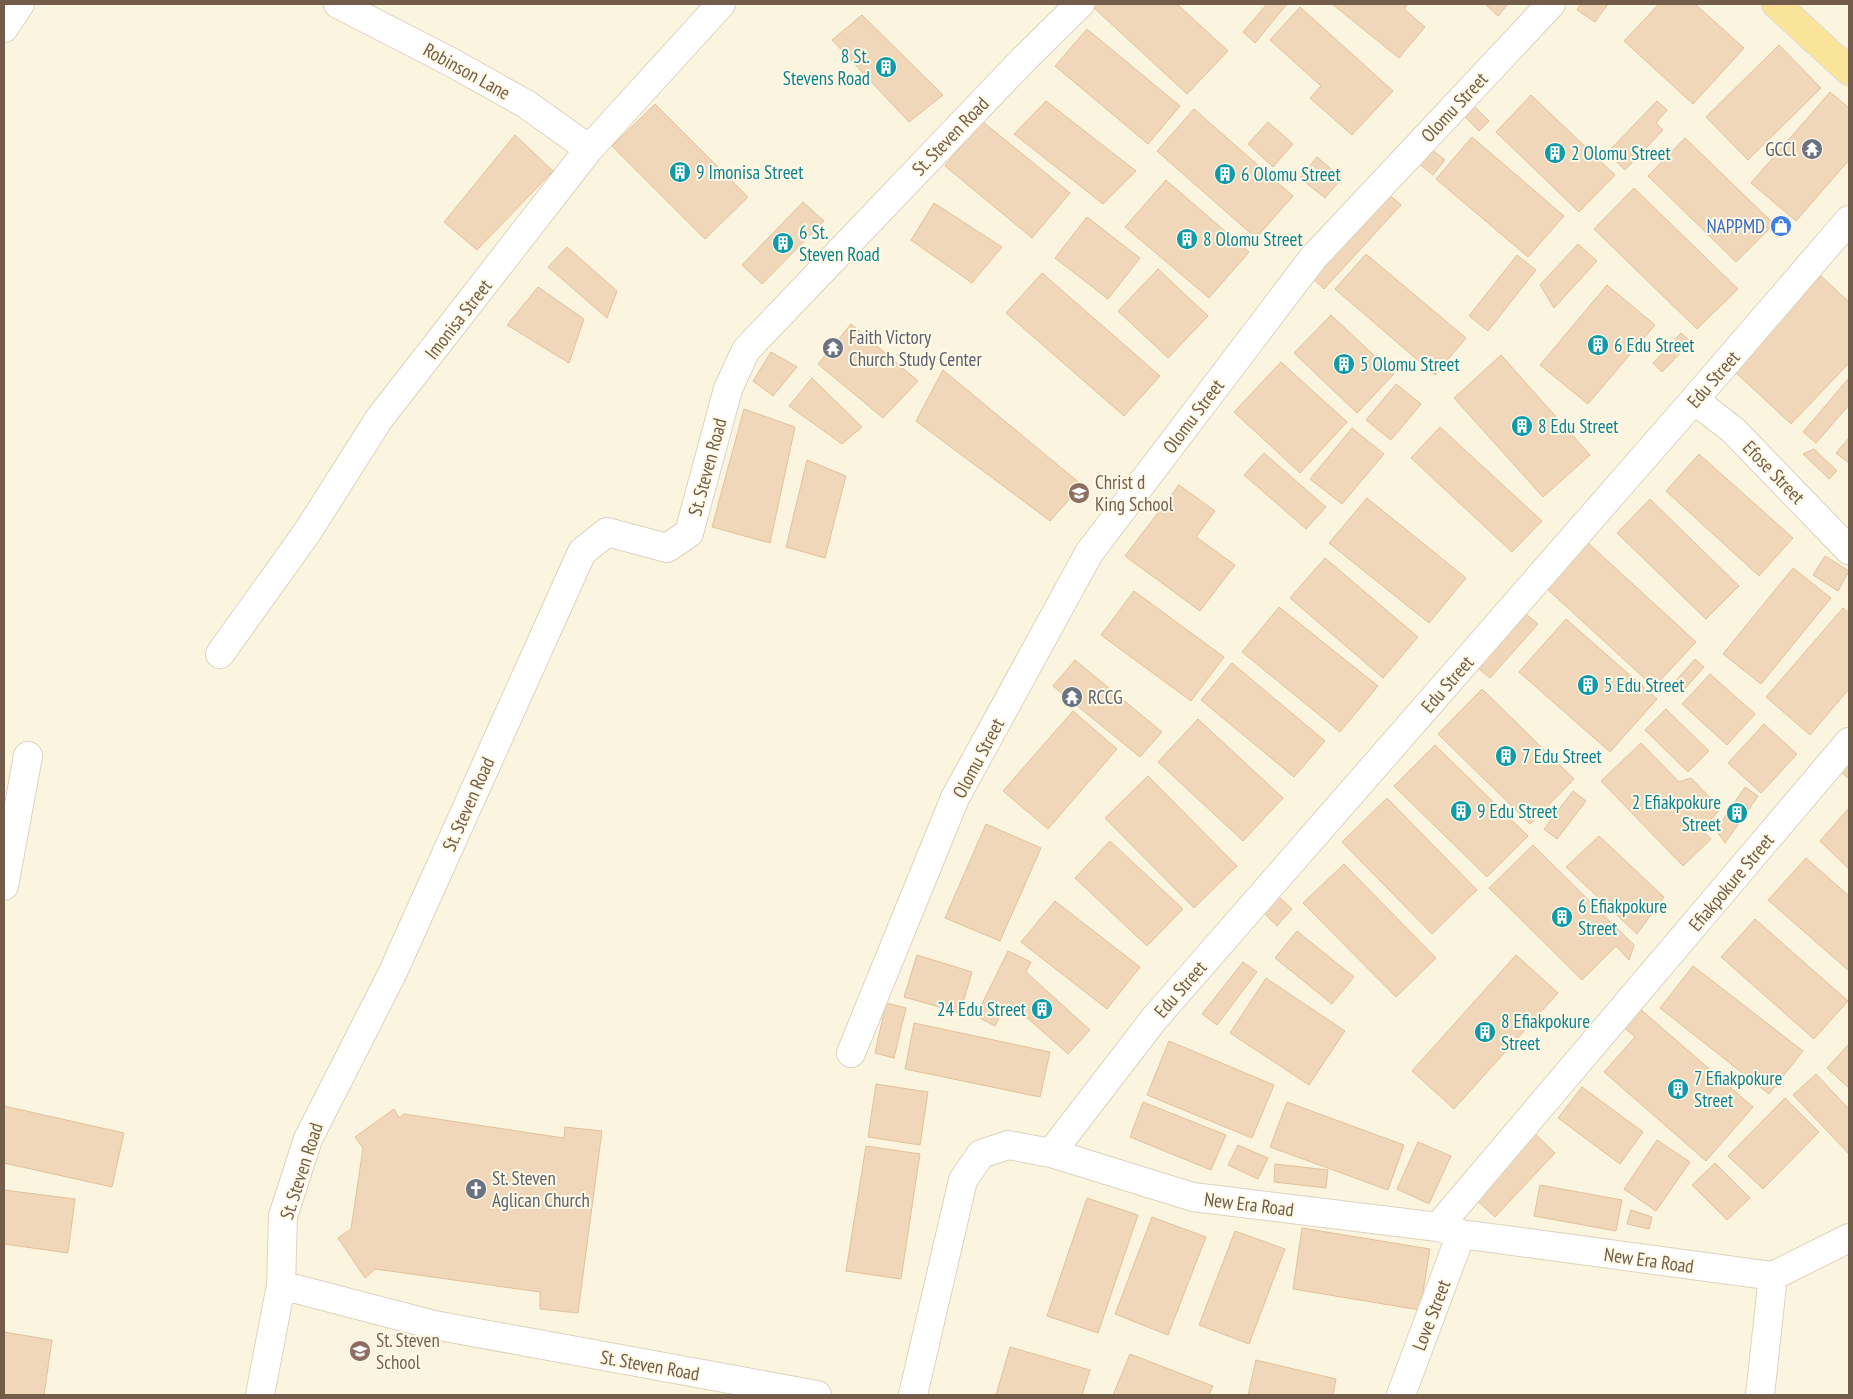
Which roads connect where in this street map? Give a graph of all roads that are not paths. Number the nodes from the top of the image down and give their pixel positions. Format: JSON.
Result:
{"nodes":[{"id":1,"x":20,"y":4,"type":"edge"},
{"id":2,"x":338,"y":4,"type":"edge"},
{"id":3,"x":722,"y":4,"type":"edge"},
{"id":4,"x":1080,"y":4,"type":"edge"},
{"id":5,"x":1551,"y":4,"type":"edge"},
{"id":6,"x":1776,"y":4,"type":"edge"},
{"id":7,"x":4,"y":28,"type":"edge"},
{"id":8,"x":1849,"y":71,"type":"edge"},
{"id":9,"x":589,"y":149,"type":"junction"},
{"id":10,"x":1849,"y":220,"type":"edge"},
{"id":11,"x":1694,"y":400,"type":"junction"},
{"id":12,"x":1849,"y":550,"type":"edge"},
{"id":13,"x":220,"y":654,"type":"dead end"},
{"id":14,"x":1849,"y":742,"type":"edge"},
{"id":15,"x":28,"y":756,"type":"dead end"},
{"id":16,"x":4,"y":886,"type":"edge"},
{"id":17,"x":851,"y":1053,"type":"dead end"},
{"id":18,"x":1051,"y":1153,"type":"junction"},
{"id":19,"x":1450,"y":1231,"type":"junction"},
{"id":20,"x":1849,"y":1238,"type":"edge"},
{"id":21,"x":1773,"y":1276,"type":"junction"},
{"id":22,"x":281,"y":1285,"type":"junction"},
{"id":23,"x":260,"y":1395,"type":"edge"},
{"id":24,"x":817,"y":1395,"type":"edge"},
{"id":25,"x":913,"y":1395,"type":"edge"},
{"id":26,"x":1401,"y":1395,"type":"edge"},
{"id":27,"x":1760,"y":1395,"type":"edge"}],
"edges":[{"from":1,"to":7,"type":"street"},
{"from":2,"to":9,"type":"street","name":"Robinson Lane"},
{"from":3,"to":9,"type":"street","name":"Imonisa Street"},
{"from":4,"to":22,"type":"street","name":"St. Steven Road"},
{"from":5,"to":17,"type":"street","name":"Olomu Street"},
{"from":6,"to":8,"type":"main road"},
{"from":9,"to":13,"type":"street","name":"Imonisa Street"},
{"from":10,"to":11,"type":"street","name":"Edu Street"},
{"from":11,"to":12,"type":"street","name":"Efose Street"},
{"from":11,"to":18,"type":"street","name":"Edu Street"},
{"from":14,"to":19,"type":"street","name":"Efiakpokure Street"},
{"from":15,"to":16,"type":"street"},
{"from":18,"to":19,"type":"street","name":"New Era Road"},
{"from":18,"to":25,"type":"street","name":"New Era Road"},
{"from":19,"to":21,"type":"street","name":"New Era Road"},
{"from":19,"to":26,"type":"street","name":"Love Street"},
{"from":20,"to":21,"type":"street"},
{"from":21,"to":27,"type":"street"},
{"from":22,"to":23,"type":"street"},
{"from":22,"to":24,"type":"street","name":"St. Steven Road"}]}
